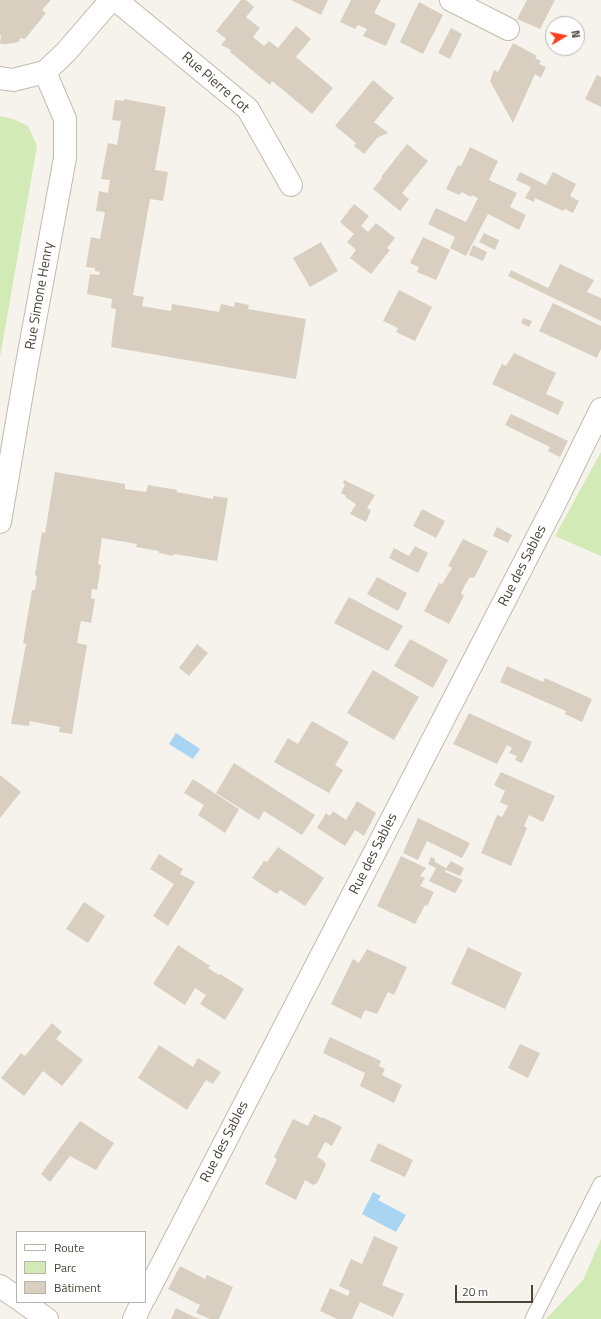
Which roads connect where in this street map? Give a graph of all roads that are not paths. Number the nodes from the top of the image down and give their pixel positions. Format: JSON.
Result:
{"nodes":[{"id":1,"x":111,"y":0,"type":"edge"},
{"id":2,"x":116,"y":0,"type":"edge"},
{"id":3,"x":451,"y":0,"type":"edge"},
{"id":4,"x":508,"y":28,"type":"dead end"},
{"id":5,"x":45,"y":72,"type":"junction"},
{"id":6,"x":0,"y":78,"type":"edge"},
{"id":7,"x":291,"y":185,"type":"dead end"},
{"id":8,"x":601,"y":410,"type":"edge"},
{"id":9,"x":0,"y":522,"type":"edge"},
{"id":10,"x":601,"y":1184,"type":"edge"},
{"id":11,"x":0,"y":1286,"type":"edge"},
{"id":12,"x":146,"y":1295,"type":"edge"},
{"id":13,"x":16,"y":1297,"type":"edge"},
{"id":14,"x":24,"y":1303,"type":"edge"},
{"id":15,"x":142,"y":1303,"type":"edge"},
{"id":16,"x":47,"y":1319,"type":"edge"},
{"id":17,"x":134,"y":1319,"type":"edge"},
{"id":18,"x":533,"y":1319,"type":"edge"}],
"edges":[{"from":1,"to":5,"type":"street"},
{"from":2,"to":7,"type":"street","name":"Rue Pierre Cot"},
{"from":3,"to":4,"type":"street"},
{"from":5,"to":6,"type":"street"},
{"from":5,"to":9,"type":"street","name":"Rue Simone Henry"},
{"from":8,"to":12,"type":"street","name":"Rue des Sables"},
{"from":10,"to":18,"type":"lane"},
{"from":11,"to":13,"type":"street"},
{"from":14,"to":16,"type":"street"},
{"from":15,"to":17,"type":"street"}]}
